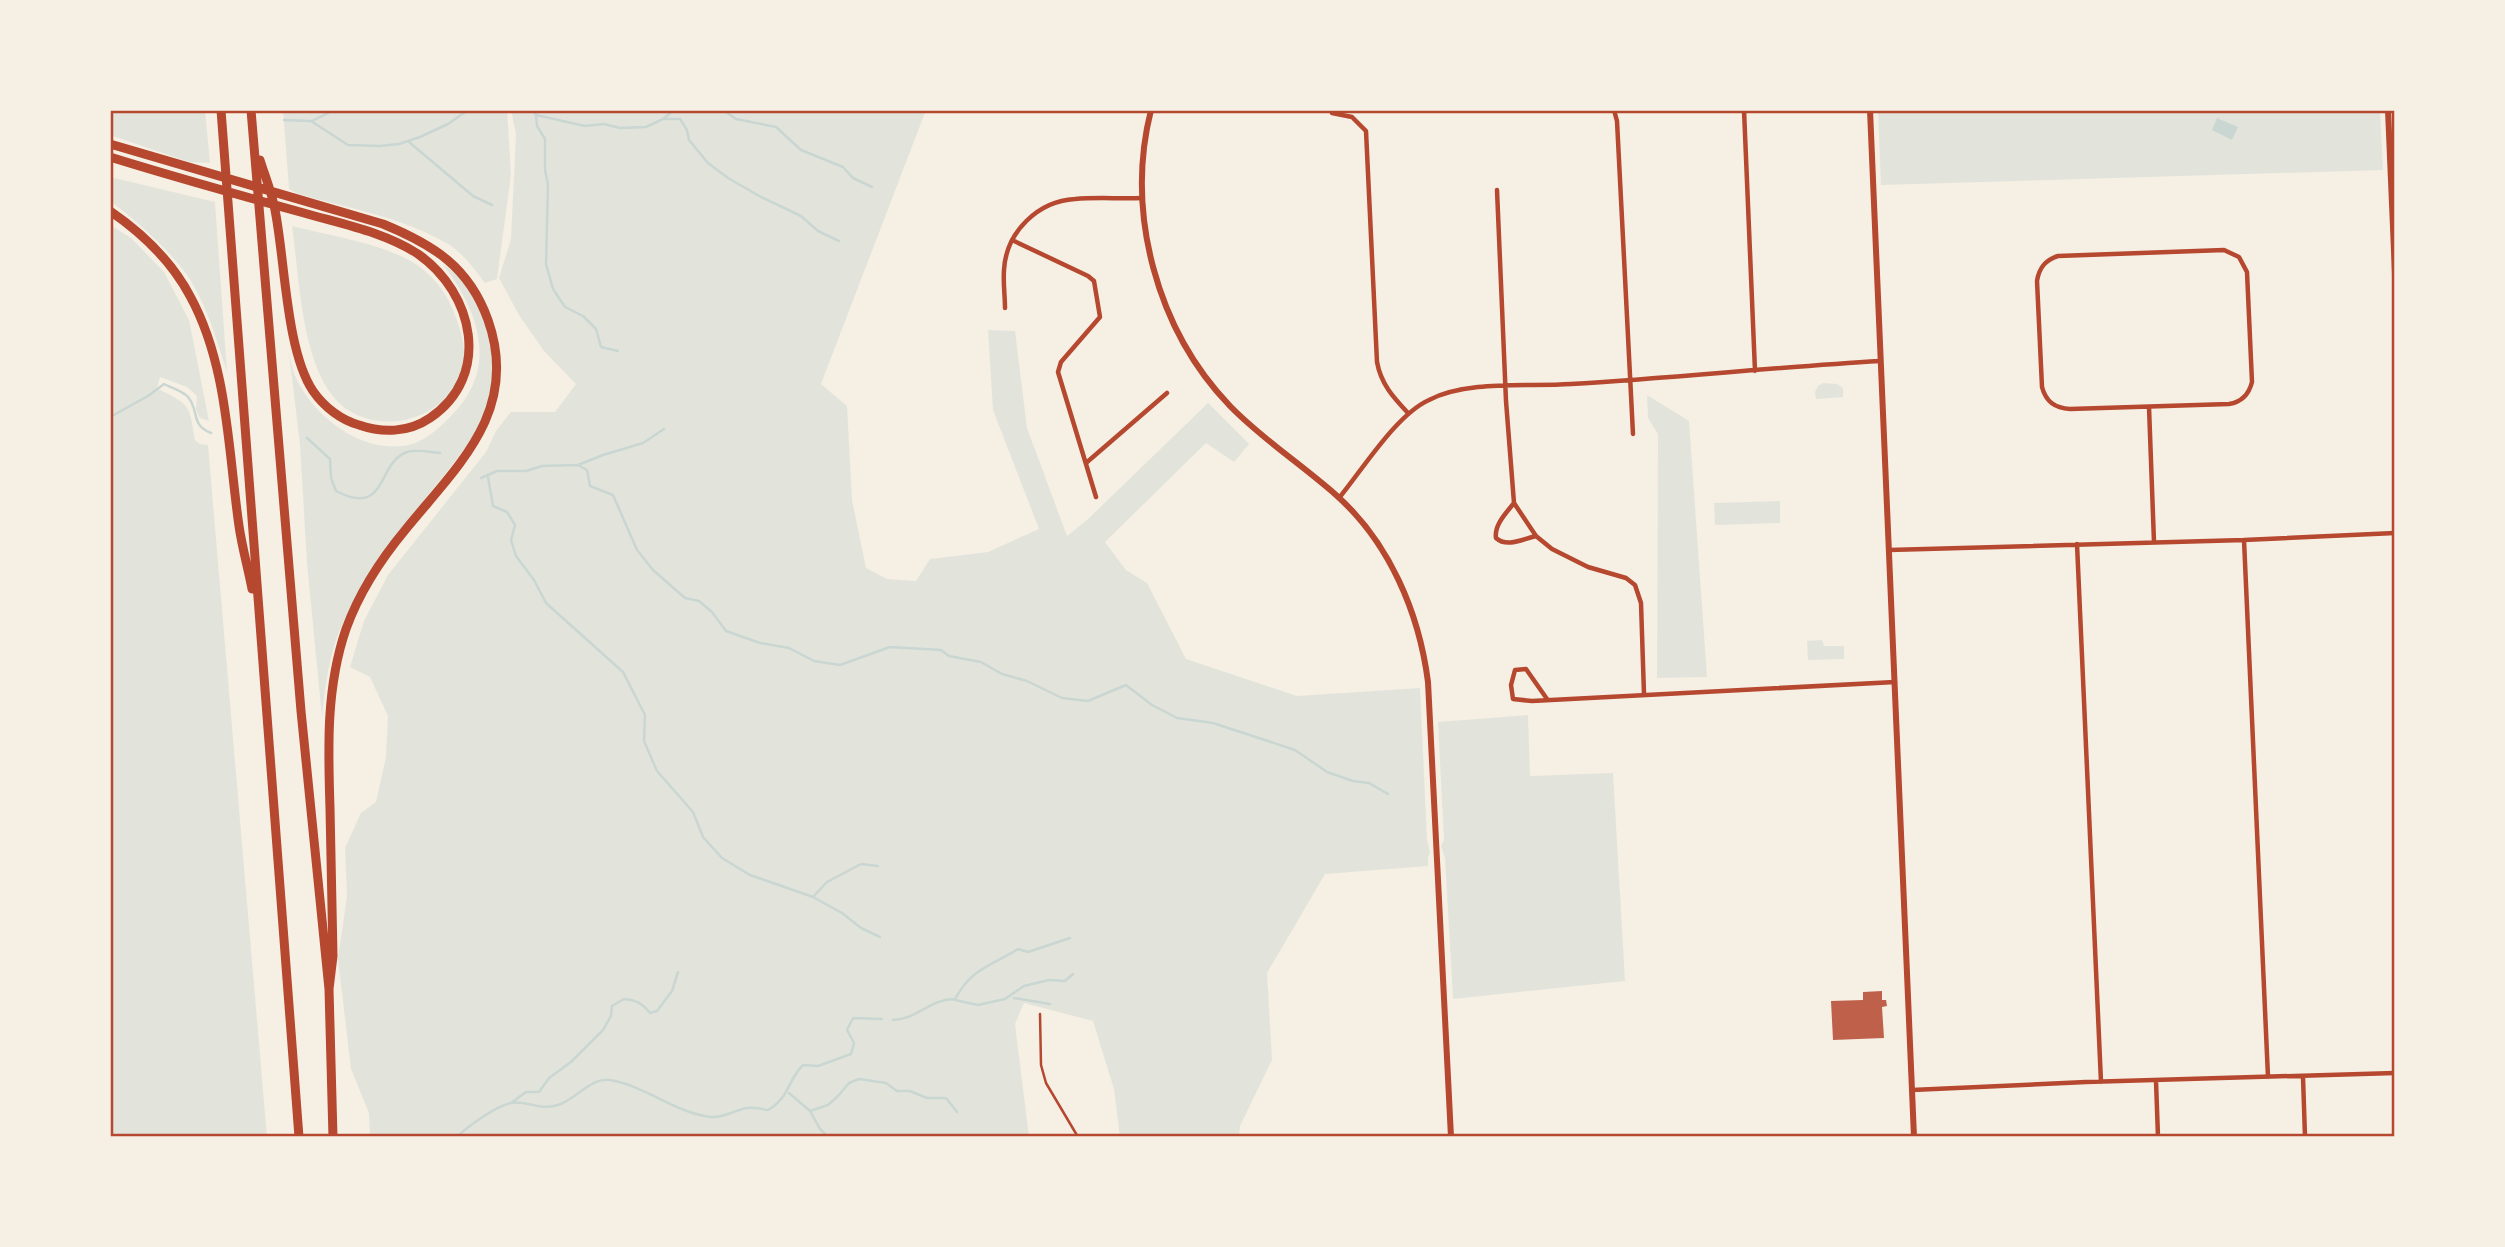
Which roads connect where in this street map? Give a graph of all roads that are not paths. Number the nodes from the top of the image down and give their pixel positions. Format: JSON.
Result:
{"nodes":[{"id":1,"x":221,"y":110,"type":"edge"},
{"id":2,"x":251,"y":110,"type":"edge"},
{"id":3,"x":1151,"y":110,"type":"edge"},
{"id":4,"x":1614,"y":110,"type":"edge"},
{"id":5,"x":1744,"y":110,"type":"edge"},
{"id":6,"x":1870,"y":110,"type":"edge"},
{"id":7,"x":2388,"y":110,"type":"edge"},
{"id":8,"x":1332,"y":113,"type":"dead end"},
{"id":9,"x":2392,"y":129,"type":"edge"},
{"id":10,"x":254,"y":141,"type":"junction"},
{"id":11,"x":110,"y":144,"type":"edge"},
{"id":12,"x":110,"y":157,"type":"edge"},
{"id":13,"x":1497,"y":190,"type":"dead end"},
{"id":14,"x":1142,"y":198,"type":"junction"},
{"id":15,"x":110,"y":211,"type":"edge"},
{"id":16,"x":1012,"y":240,"type":"junction"},
{"id":17,"x":2394,"y":260,"type":"edge"},
{"id":18,"x":2395,"y":274,"type":"edge"},
{"id":19,"x":1005,"y":309,"type":"dead end"},
{"id":20,"x":1880,"y":361,"type":"junction"},
{"id":21,"x":1755,"y":371,"type":"junction"},
{"id":22,"x":1631,"y":380,"type":"junction"},
{"id":23,"x":1505,"y":386,"type":"junction"},
{"id":24,"x":1167,"y":393,"type":"dead end"},
{"id":25,"x":2149,"y":407,"type":"junction"},
{"id":26,"x":1408,"y":412,"type":"junction"},
{"id":27,"x":1633,"y":434,"type":"dead end"},
{"id":28,"x":1086,"y":463,"type":"junction"},
{"id":29,"x":1096,"y":497,"type":"dead end"},
{"id":30,"x":1339,"y":498,"type":"junction"},
{"id":31,"x":1514,"y":503,"type":"junction"},
{"id":32,"x":2395,"y":533,"type":"edge"},
{"id":33,"x":1536,"y":536,"type":"junction"},
{"id":34,"x":2244,"y":540,"type":"junction"},
{"id":35,"x":2154,"y":541,"type":"junction"},
{"id":36,"x":2077,"y":544,"type":"junction"},
{"id":37,"x":1889,"y":550,"type":"junction"},
{"id":38,"x":259,"y":619,"type":"junction"},
{"id":39,"x":1895,"y":682,"type":"junction"},
{"id":40,"x":1644,"y":694,"type":"junction"},
{"id":41,"x":1547,"y":699,"type":"junction"},
{"id":42,"x":329,"y":989,"type":"junction"},
{"id":43,"x":1040,"y":1014,"type":"dead end"},
{"id":44,"x":2395,"y":1073,"type":"edge"},
{"id":45,"x":2268,"y":1077,"type":"junction"},
{"id":46,"x":2303,"y":1077,"type":"junction"},
{"id":47,"x":2156,"y":1081,"type":"junction"},
{"id":48,"x":2101,"y":1082,"type":"junction"},
{"id":49,"x":1912,"y":1090,"type":"junction"},
{"id":50,"x":299,"y":1137,"type":"edge"},
{"id":51,"x":333,"y":1137,"type":"edge"},
{"id":52,"x":1078,"y":1137,"type":"edge"},
{"id":53,"x":1451,"y":1137,"type":"edge"},
{"id":54,"x":1914,"y":1137,"type":"edge"},
{"id":55,"x":2158,"y":1137,"type":"edge"},
{"id":56,"x":2305,"y":1137,"type":"edge"}],
"edges":[{"from":1,"to":38,"type":"highway"},
{"from":2,"to":10,"type":"highway"},
{"from":3,"to":14,"type":"street"},
{"from":4,"to":22,"type":"street"},
{"from":5,"to":21,"type":"street"},
{"from":6,"to":20,"type":"street"},
{"from":7,"to":9,"type":"street"},
{"from":8,"to":26,"type":"street"},
{"from":9,"to":17,"type":"street"},
{"from":10,"to":12,"type":"highway"},
{"from":10,"to":42,"type":"highway"},
{"from":11,"to":42,"type":"highway"},
{"from":13,"to":23,"type":"street"},
{"from":14,"to":16,"type":"street"},
{"from":14,"to":30,"type":"street"},
{"from":15,"to":38,"type":"highway"},
{"from":16,"to":19,"type":"street"},
{"from":16,"to":28,"type":"street"},
{"from":17,"to":18,"type":"street"},
{"from":20,"to":21,"type":"street"},
{"from":20,"to":37,"type":"street"},
{"from":21,"to":22,"type":"street"},
{"from":22,"to":23,"type":"street"},
{"from":22,"to":27,"type":"street"},
{"from":23,"to":26,"type":"street"},
{"from":23,"to":31,"type":"street"},
{"from":24,"to":28,"type":"street"},
{"from":25,"to":25,"type":"street"},
{"from":25,"to":35,"type":"street"},
{"from":26,"to":30,"type":"street"},
{"from":28,"to":29,"type":"street"},
{"from":30,"to":53,"type":"street"},
{"from":31,"to":33,"type":"street"},
{"from":31,"to":33,"type":"street"},
{"from":32,"to":34,"type":"street"},
{"from":33,"to":40,"type":"street"},
{"from":34,"to":35,"type":"street"},
{"from":34,"to":45,"type":"street"},
{"from":35,"to":36,"type":"street"},
{"from":36,"to":37,"type":"street"},
{"from":36,"to":48,"type":"street"},
{"from":37,"to":39,"type":"street"},
{"from":38,"to":50,"type":"highway"},
{"from":39,"to":40,"type":"street"},
{"from":39,"to":49,"type":"street"},
{"from":40,"to":41,"type":"street"},
{"from":41,"to":41,"type":"street"},
{"from":42,"to":51,"type":"highway"},
{"from":43,"to":52,"type":"lane"},
{"from":44,"to":46,"type":"street"},
{"from":45,"to":46,"type":"street"},
{"from":45,"to":47,"type":"street"},
{"from":46,"to":56,"type":"street"},
{"from":47,"to":48,"type":"street"},
{"from":47,"to":55,"type":"street"},
{"from":48,"to":49,"type":"street"},
{"from":49,"to":54,"type":"street"}]}
